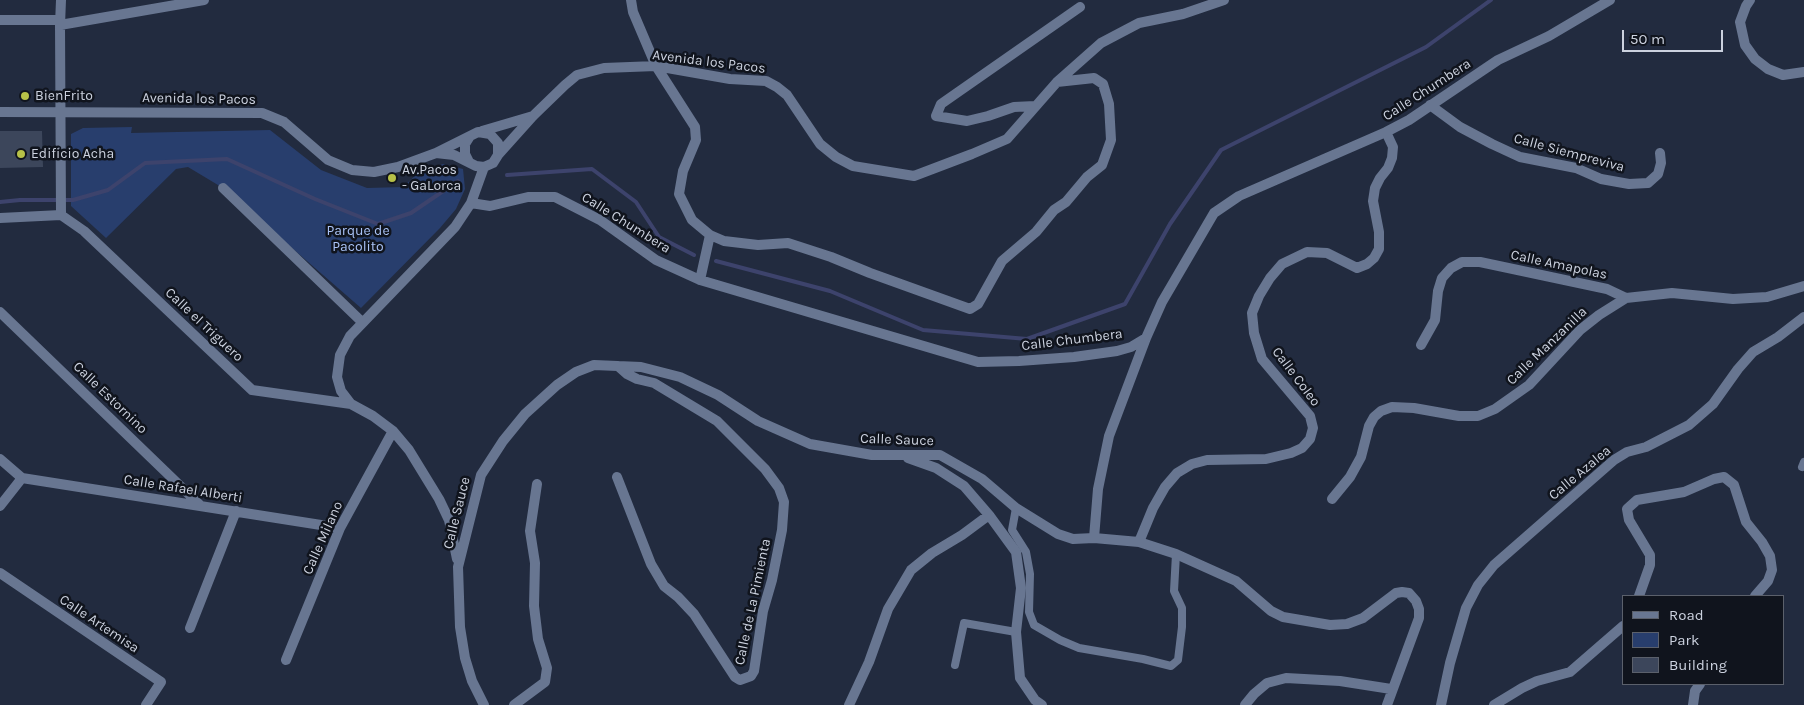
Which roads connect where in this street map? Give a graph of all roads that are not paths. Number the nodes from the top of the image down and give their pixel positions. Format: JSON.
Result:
{"nodes":[{"id":1,"x":61,"y":0,"type":"edge"},
{"id":2,"x":204,"y":0,"type":"edge"},
{"id":3,"x":631,"y":0,"type":"edge"},
{"id":4,"x":1224,"y":0,"type":"edge"},
{"id":5,"x":1610,"y":0,"type":"edge"},
{"id":6,"x":1750,"y":0,"type":"edge"},
{"id":7,"x":1080,"y":7,"type":"dead end"},
{"id":8,"x":0,"y":20,"type":"edge"},
{"id":9,"x":60,"y":22,"type":"junction"},
{"id":10,"x":656,"y":66,"type":"junction"},
{"id":11,"x":1804,"y":72,"type":"edge"},
{"id":12,"x":1057,"y":82,"type":"junction"},
{"id":13,"x":1430,"y":105,"type":"junction"},
{"id":14,"x":1035,"y":106,"type":"junction"},
{"id":15,"x":0,"y":112,"type":"edge"},
{"id":16,"x":61,"y":112,"type":"junction"},
{"id":17,"x":534,"y":116,"type":"junction"},
{"id":18,"x":1386,"y":132,"type":"junction"},
{"id":19,"x":474,"y":134,"type":"junction"},
{"id":20,"x":1660,"y":152,"type":"dead end"},
{"id":21,"x":436,"y":153,"type":"junction"},
{"id":22,"x":498,"y":155,"type":"junction"},
{"id":23,"x":469,"y":162,"type":"junction"},
{"id":24,"x":484,"y":167,"type":"junction"},
{"id":25,"x":223,"y":188,"type":"dead end"},
{"id":26,"x":472,"y":203,"type":"junction"},
{"id":27,"x":61,"y":215,"type":"junction"},
{"id":28,"x":0,"y":218,"type":"edge"},
{"id":29,"x":710,"y":235,"type":"junction"},
{"id":30,"x":700,"y":280,"type":"junction"},
{"id":31,"x":1804,"y":286,"type":"edge"},
{"id":32,"x":1626,"y":298,"type":"junction"},
{"id":33,"x":0,"y":312,"type":"edge"},
{"id":34,"x":1804,"y":317,"type":"edge"},
{"id":35,"x":362,"y":322,"type":"junction"},
{"id":36,"x":1146,"y":338,"type":"junction"},
{"id":37,"x":1421,"y":345,"type":"dead end"},
{"id":38,"x":618,"y":366,"type":"junction"},
{"id":39,"x":351,"y":404,"type":"junction"},
{"id":40,"x":392,"y":431,"type":"junction"},
{"id":41,"x":900,"y":455,"type":"junction"},
{"id":42,"x":0,"y":459,"type":"edge"},
{"id":43,"x":617,"y":477,"type":"dead end"},
{"id":44,"x":22,"y":478,"type":"junction"},
{"id":45,"x":536,"y":484,"type":"dead end"},
{"id":46,"x":1332,"y":499,"type":"dead end"},
{"id":47,"x":200,"y":504,"type":"junction"},
{"id":48,"x":0,"y":506,"type":"edge"},
{"id":49,"x":1016,"y":508,"type":"junction"},
{"id":50,"x":236,"y":511,"type":"junction"},
{"id":51,"x":989,"y":515,"type":"junction"},
{"id":52,"x":340,"y":528,"type":"junction"},
{"id":53,"x":1094,"y":538,"type":"junction"},
{"id":54,"x":1139,"y":542,"type":"junction"},
{"id":55,"x":1176,"y":554,"type":"junction"},
{"id":56,"x":458,"y":567,"type":"junction"},
{"id":57,"x":0,"y":573,"type":"edge"},
{"id":58,"x":1639,"y":595,"type":"edge"},
{"id":59,"x":1756,"y":595,"type":"edge"},
{"id":60,"x":1622,"y":627,"type":"edge"},
{"id":61,"x":190,"y":628,"type":"dead end"},
{"id":62,"x":1016,"y":632,"type":"junction"},
{"id":63,"x":286,"y":660,"type":"dead end"},
{"id":64,"x":955,"y":665,"type":"dead end"},
{"id":65,"x":1699,"y":685,"type":"edge"},
{"id":66,"x":1391,"y":689,"type":"junction"},
{"id":67,"x":146,"y":705,"type":"edge"},
{"id":68,"x":484,"y":705,"type":"edge"},
{"id":69,"x":514,"y":705,"type":"edge"},
{"id":70,"x":849,"y":705,"type":"edge"},
{"id":71,"x":1042,"y":705,"type":"edge"},
{"id":72,"x":1244,"y":705,"type":"edge"},
{"id":73,"x":1387,"y":705,"type":"edge"},
{"id":74,"x":1441,"y":705,"type":"edge"},
{"id":75,"x":1494,"y":705,"type":"edge"},
{"id":76,"x":1693,"y":705,"type":"edge"}],
"edges":[{"from":1,"to":9,"type":"street"},
{"from":2,"to":9,"type":"street"},
{"from":3,"to":10,"type":"street"},
{"from":4,"to":12,"type":"street","name":"Avenida los Pacos"},
{"from":5,"to":13,"type":"street","name":"Calle Chumbera"},
{"from":6,"to":11,"type":"street"},
{"from":7,"to":14,"type":"street"},
{"from":8,"to":9,"type":"street"},
{"from":9,"to":16,"type":"street"},
{"from":10,"to":14,"type":"street","name":"Avenida los Pacos"},
{"from":10,"to":17,"type":"street","name":"Avenida los Pacos"},
{"from":10,"to":29,"type":"street"},
{"from":12,"to":14,"type":"street","name":"Avenida los Pacos"},
{"from":12,"to":29,"type":"street"},
{"from":13,"to":18,"type":"street","name":"Calle Chumbera"},
{"from":13,"to":20,"type":"street","name":"Calle Siempreviva"},
{"from":15,"to":16,"type":"street","name":"Avenida los Pacos"},
{"from":16,"to":21,"type":"street","name":"Avenida los Pacos"},
{"from":16,"to":27,"type":"street"},
{"from":17,"to":19,"type":"street","name":"Avenida los Pacos"},
{"from":17,"to":22,"type":"street","name":"Avenida los Pacos"},
{"from":18,"to":36,"type":"street","name":"Calle Chumbera"},
{"from":18,"to":54,"type":"street","name":"Calle Coleo"},
{"from":19,"to":21,"type":"street","name":"Avenida los Pacos"},
{"from":19,"to":22,"type":"street"},
{"from":19,"to":23,"type":"street"},
{"from":21,"to":23,"type":"street"},
{"from":22,"to":24,"type":"street"},
{"from":23,"to":24,"type":"street"},
{"from":24,"to":26,"type":"street"},
{"from":25,"to":35,"type":"street"},
{"from":26,"to":30,"type":"street","name":"Calle Chumbera"},
{"from":26,"to":35,"type":"street"},
{"from":27,"to":28,"type":"street"},
{"from":27,"to":39,"type":"street","name":"Calle el Triguero"},
{"from":29,"to":30,"type":"street"},
{"from":30,"to":36,"type":"street","name":"Calle Chumbera"},
{"from":31,"to":32,"type":"street"},
{"from":32,"to":37,"type":"street","name":"Calle Amapolas"},
{"from":32,"to":46,"type":"street","name":"Calle Manzanilla"},
{"from":33,"to":47,"type":"street","name":"Calle Estornino"},
{"from":34,"to":74,"type":"street","name":"Calle Azalea"},
{"from":35,"to":39,"type":"street"},
{"from":36,"to":53,"type":"street"},
{"from":38,"to":41,"type":"street","name":"Calle Sauce"},
{"from":38,"to":43,"type":"street","name":"Calle de La Pimienta"},
{"from":38,"to":56,"type":"street","name":"Calle Sauce"},
{"from":39,"to":40,"type":"street"},
{"from":40,"to":52,"type":"street","name":"Calle Milano"},
{"from":40,"to":56,"type":"street"},
{"from":41,"to":49,"type":"street","name":"Calle Sauce"},
{"from":41,"to":51,"type":"street"},
{"from":42,"to":44,"type":"street"},
{"from":44,"to":47,"type":"street","name":"Calle Rafael Alberti"},
{"from":44,"to":48,"type":"street"},
{"from":45,"to":69,"type":"street"},
{"from":47,"to":50,"type":"street","name":"Calle Rafael Alberti"},
{"from":49,"to":53,"type":"street","name":"Calle Sauce"},
{"from":49,"to":55,"type":"lane"},
{"from":50,"to":52,"type":"street","name":"Calle Rafael Alberti"},
{"from":50,"to":61,"type":"street"},
{"from":51,"to":62,"type":"street"},
{"from":51,"to":70,"type":"street"},
{"from":52,"to":63,"type":"street","name":"Calle Milano"},
{"from":53,"to":54,"type":"street","name":"Calle Sauce"},
{"from":54,"to":55,"type":"street","name":"Calle Sauce"},
{"from":55,"to":66,"type":"street","name":"Calle Sauce"},
{"from":56,"to":68,"type":"street","name":"Calle Sauce"},
{"from":57,"to":67,"type":"street","name":"Calle Artemisa"},
{"from":58,"to":59,"type":"street"},
{"from":60,"to":75,"type":"street"},
{"from":62,"to":64,"type":"lane"},
{"from":62,"to":71,"type":"street"},
{"from":65,"to":76,"type":"street"},
{"from":66,"to":72,"type":"street"},
{"from":66,"to":73,"type":"street","name":"Calle Sauce"}]}
